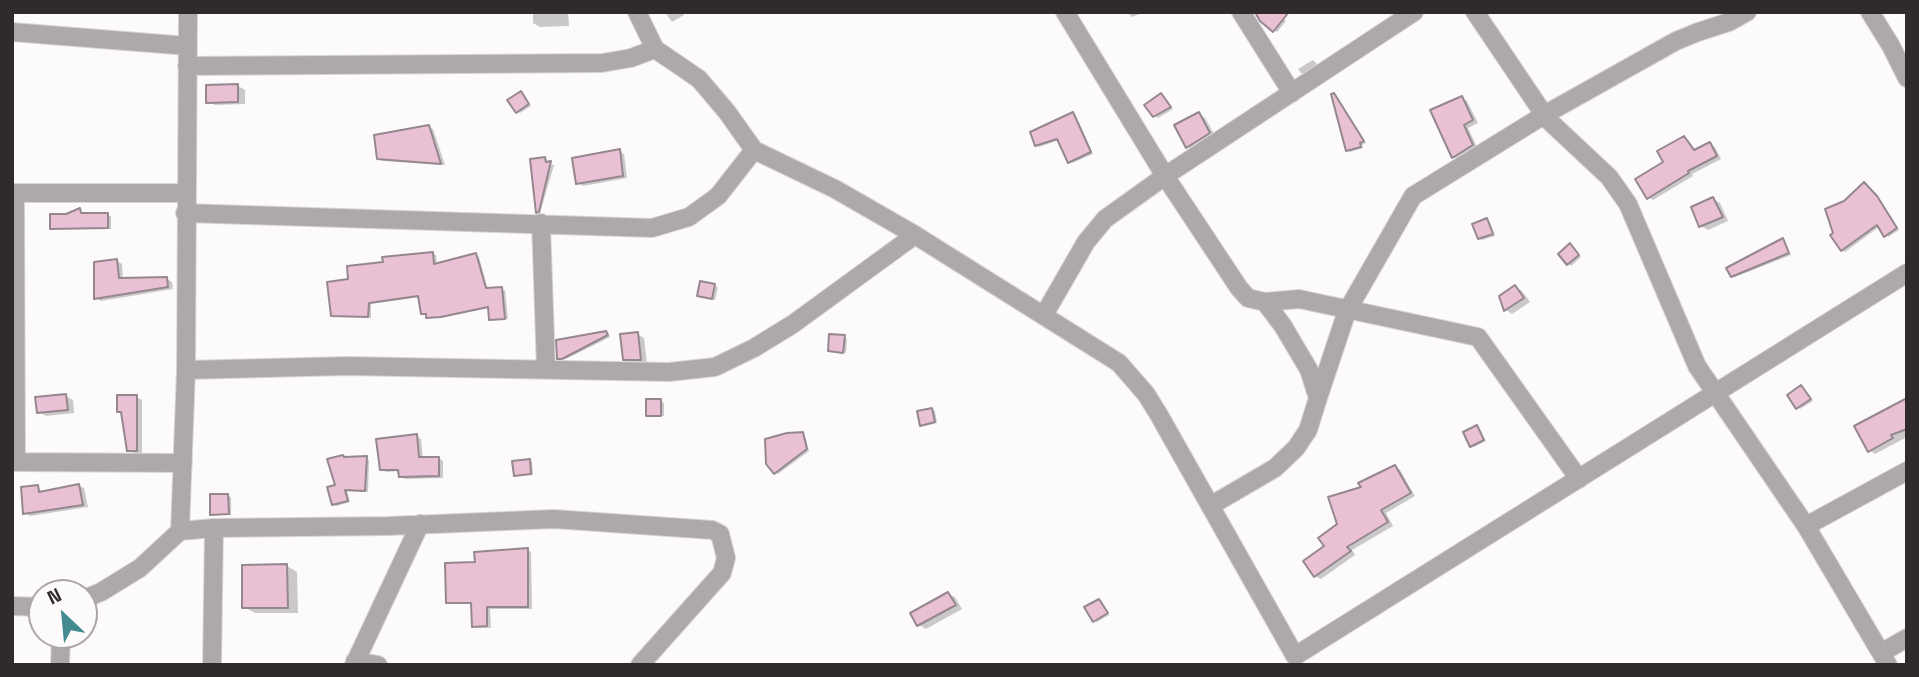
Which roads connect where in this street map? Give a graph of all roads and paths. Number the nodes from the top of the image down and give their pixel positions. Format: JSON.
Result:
{"nodes":[{"id":1,"x":188,"y":12,"type":"edge"},
{"id":2,"x":638,"y":12,"type":"edge"},
{"id":3,"x":1065,"y":12,"type":"edge"},
{"id":4,"x":1241,"y":12,"type":"edge"},
{"id":5,"x":1414,"y":12,"type":"edge"},
{"id":6,"x":1475,"y":12,"type":"edge"},
{"id":7,"x":1747,"y":12,"type":"edge"},
{"id":8,"x":1870,"y":12,"type":"edge"},
{"id":9,"x":12,"y":32,"type":"edge"},
{"id":10,"x":188,"y":46,"type":"junction"},
{"id":11,"x":655,"y":49,"type":"junction"},
{"id":12,"x":187,"y":66,"type":"junction"},
{"id":13,"x":1904,"y":68,"type":"edge"},
{"id":14,"x":1292,"y":93,"type":"junction"},
{"id":15,"x":1544,"y":115,"type":"junction"},
{"id":16,"x":754,"y":150,"type":"junction"},
{"id":17,"x":1165,"y":176,"type":"junction"},
{"id":18,"x":14,"y":193,"type":"edge"},
{"id":19,"x":186,"y":193,"type":"junction"},
{"id":20,"x":186,"y":213,"type":"junction"},
{"id":21,"x":541,"y":223,"type":"junction"},
{"id":22,"x":915,"y":235,"type":"junction"},
{"id":23,"x":1906,"y":274,"type":"edge"},
{"id":24,"x":1265,"y":302,"type":"junction"},
{"id":25,"x":1347,"y":311,"type":"junction"},
{"id":26,"x":1044,"y":315,"type":"junction"},
{"id":27,"x":546,"y":369,"type":"junction"},
{"id":28,"x":186,"y":370,"type":"junction"},
{"id":29,"x":1716,"y":392,"type":"junction"},
{"id":30,"x":1318,"y":398,"type":"junction"},
{"id":31,"x":14,"y":462,"type":"edge"},
{"id":32,"x":183,"y":463,"type":"junction"},
{"id":33,"x":1907,"y":471,"type":"edge"},
{"id":34,"x":1579,"y":479,"type":"junction"},
{"id":35,"x":1210,"y":506,"type":"junction"},
{"id":36,"x":420,"y":524,"type":"junction"},
{"id":37,"x":1806,"y":526,"type":"junction"},
{"id":38,"x":214,"y":528,"type":"junction"},
{"id":39,"x":180,"y":531,"type":"junction"},
{"id":40,"x":98,"y":593,"type":"edge"},
{"id":41,"x":1907,"y":638,"type":"edge"},
{"id":42,"x":1884,"y":659,"type":"edge"},
{"id":43,"x":1293,"y":662,"type":"edge"},
{"id":44,"x":355,"y":663,"type":"edge"},
{"id":45,"x":212,"y":665,"type":"edge"},
{"id":46,"x":378,"y":665,"type":"edge"},
{"id":47,"x":640,"y":665,"type":"edge"}],
"edges":[{"from":1,"to":10,"type":"street"},
{"from":2,"to":11,"type":"street"},
{"from":3,"to":17,"type":"street"},
{"from":4,"to":14,"type":"street"},
{"from":5,"to":14,"type":"street"},
{"from":6,"to":15,"type":"street"},
{"from":7,"to":15,"type":"street"},
{"from":8,"to":13,"type":"street"},
{"from":9,"to":10,"type":"street"},
{"from":10,"to":12,"type":"street"},
{"from":11,"to":12,"type":"street"},
{"from":11,"to":16,"type":"street"},
{"from":12,"to":19,"type":"street"},
{"from":14,"to":17,"type":"street"},
{"from":15,"to":25,"type":"street"},
{"from":15,"to":29,"type":"street"},
{"from":16,"to":21,"type":"street"},
{"from":16,"to":22,"type":"street"},
{"from":17,"to":24,"type":"street"},
{"from":17,"to":26,"type":"street"},
{"from":18,"to":19,"type":"street"},
{"from":18,"to":31,"type":"street"},
{"from":19,"to":20,"type":"street"},
{"from":20,"to":21,"type":"street"},
{"from":20,"to":28,"type":"street"},
{"from":21,"to":27,"type":"street"},
{"from":22,"to":26,"type":"street"},
{"from":22,"to":27,"type":"street"},
{"from":23,"to":29,"type":"street"},
{"from":24,"to":25,"type":"street"},
{"from":24,"to":30,"type":"street"},
{"from":25,"to":30,"type":"street"},
{"from":25,"to":34,"type":"street"},
{"from":26,"to":35,"type":"street"},
{"from":27,"to":28,"type":"street"},
{"from":28,"to":32,"type":"street"},
{"from":29,"to":34,"type":"street"},
{"from":29,"to":37,"type":"street"},
{"from":30,"to":35,"type":"street"},
{"from":31,"to":32,"type":"street"},
{"from":32,"to":39,"type":"street"},
{"from":33,"to":37,"type":"street"},
{"from":34,"to":43,"type":"street"},
{"from":35,"to":43,"type":"street"},
{"from":36,"to":38,"type":"street"},
{"from":36,"to":44,"type":"street"},
{"from":36,"to":47,"type":"street"},
{"from":37,"to":42,"type":"street"},
{"from":38,"to":39,"type":"street"},
{"from":38,"to":45,"type":"street"},
{"from":39,"to":40,"type":"street"},
{"from":41,"to":42,"type":"street"},
{"from":44,"to":46,"type":"street"}]}
